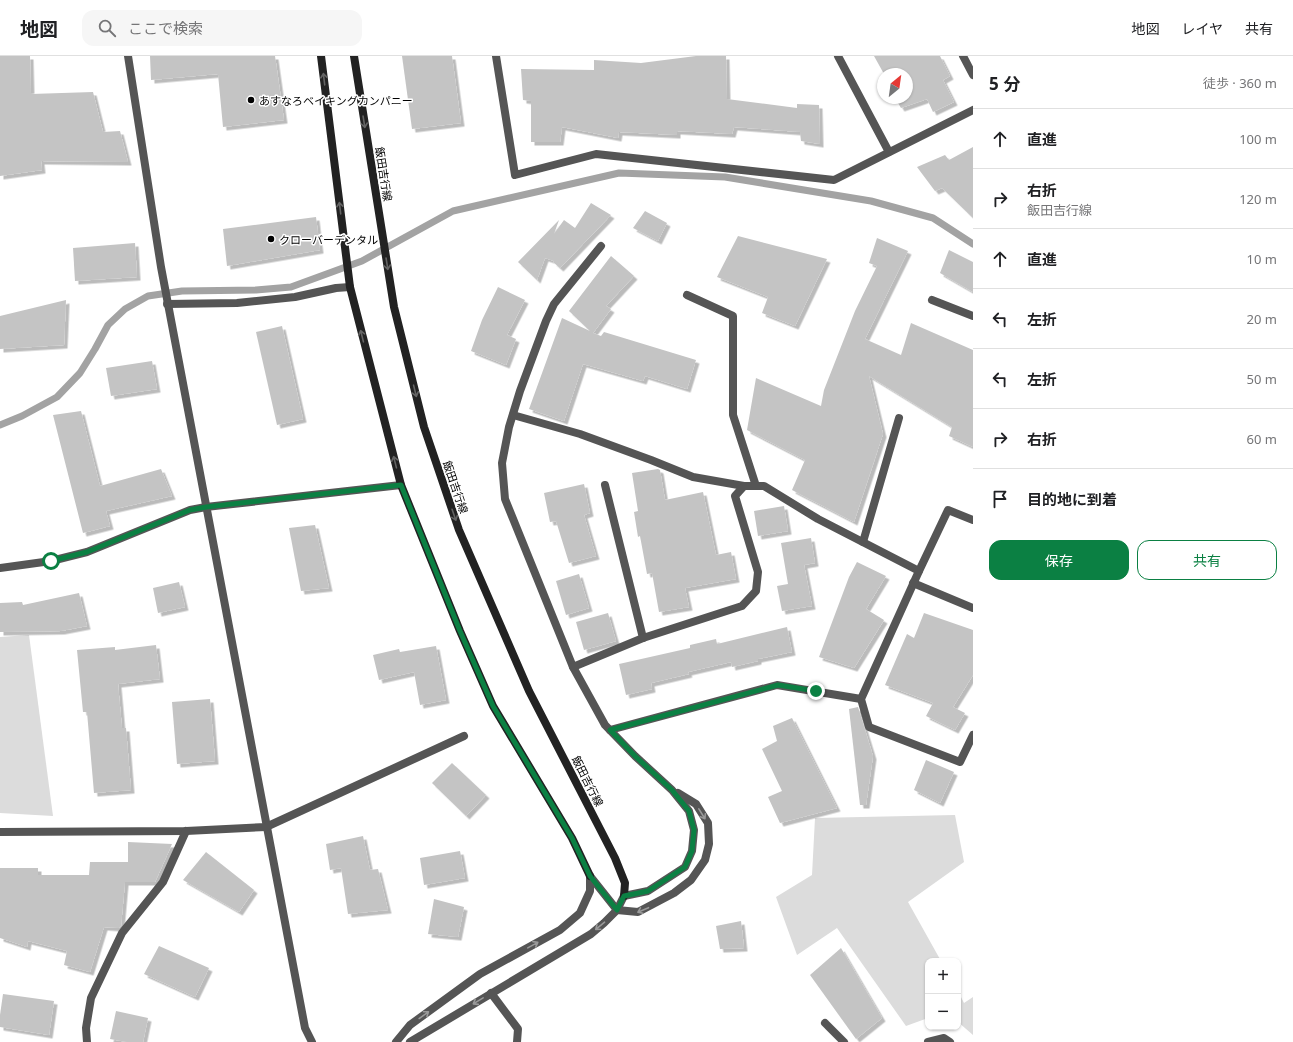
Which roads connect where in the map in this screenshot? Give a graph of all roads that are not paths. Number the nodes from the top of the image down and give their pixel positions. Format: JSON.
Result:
{"nodes":[{"id":1,"x":128,"y":56,"type":"edge"},
{"id":2,"x":321,"y":56,"type":"edge"},
{"id":3,"x":354,"y":56,"type":"edge"},
{"id":4,"x":496,"y":56,"type":"edge"},
{"id":5,"x":838,"y":56,"type":"edge"},
{"id":6,"x":963,"y":56,"type":"edge"},
{"id":7,"x":973,"y":75,"type":"edge"},
{"id":8,"x":973,"y":110,"type":"edge"},
{"id":9,"x":889,"y":152,"type":"junction"},
{"id":10,"x":602,"y":246,"type":"dead end"},
{"id":11,"x":350,"y":287,"type":"junction"},
{"id":12,"x":686,"y":295,"type":"dead end"},
{"id":13,"x":932,"y":300,"type":"dead end"},
{"id":14,"x":168,"y":304,"type":"junction"},
{"id":15,"x":973,"y":316,"type":"edge"},
{"id":16,"x":512,"y":415,"type":"junction"},
{"id":17,"x":898,"y":418,"type":"dead end"},
{"id":18,"x":401,"y":485,"type":"junction"},
{"id":19,"x":604,"y":485,"type":"dead end"},
{"id":20,"x":744,"y":486,"type":"junction"},
{"id":21,"x":756,"y":486,"type":"junction"},
{"id":22,"x":206,"y":507,"type":"junction"},
{"id":23,"x":973,"y":520,"type":"edge"},
{"id":24,"x":863,"y":542,"type":"junction"},
{"id":25,"x":0,"y":568,"type":"edge"},
{"id":26,"x":919,"y":571,"type":"junction"},
{"id":27,"x":913,"y":583,"type":"junction"},
{"id":28,"x":973,"y":608,"type":"edge"},
{"id":29,"x":643,"y":638,"type":"junction"},
{"id":30,"x":573,"y":667,"type":"junction"},
{"id":31,"x":861,"y":699,"type":"junction"},
{"id":32,"x":610,"y":730,"type":"junction"},
{"id":33,"x":973,"y":735,"type":"edge"},
{"id":34,"x":464,"y":736,"type":"dead end"},
{"id":35,"x":971,"y":745,"type":"edge"},
{"id":36,"x":672,"y":790,"type":"junction"},
{"id":37,"x":266,"y":827,"type":"junction"},
{"id":38,"x":186,"y":831,"type":"junction"},
{"id":39,"x":0,"y":832,"type":"edge"},
{"id":40,"x":590,"y":876,"type":"junction"},
{"id":41,"x":624,"y":896,"type":"junction"},
{"id":42,"x":617,"y":910,"type":"junction"},
{"id":43,"x":491,"y":993,"type":"junction"},
{"id":44,"x":825,"y":1023,"type":"dead end"},
{"id":45,"x":86,"y":1042,"type":"edge"},
{"id":46,"x":312,"y":1042,"type":"edge"},
{"id":47,"x":396,"y":1042,"type":"edge"},
{"id":48,"x":410,"y":1042,"type":"edge"},
{"id":49,"x":517,"y":1042,"type":"edge"},
{"id":50,"x":844,"y":1042,"type":"edge"},
{"id":51,"x":928,"y":1042,"type":"edge"},
{"id":52,"x":950,"y":1042,"type":"edge"}],
"edges":[{"from":1,"to":14,"type":"street"},
{"from":11,"to":2,"type":"main road","one_way":true},
{"from":3,"to":41,"type":"main road","name":"飯田吉行線","one_way":true},
{"from":4,"to":9,"type":"street"},
{"from":5,"to":9,"type":"street"},
{"from":6,"to":7,"type":"street"},
{"from":8,"to":9,"type":"street"},
{"from":10,"to":16,"type":"street"},
{"from":11,"to":14,"type":"street"},
{"from":18,"to":11,"type":"main road","one_way":true},
{"from":12,"to":21,"type":"street"},
{"from":13,"to":15,"type":"street"},
{"from":14,"to":22,"type":"street"},
{"from":16,"to":20,"type":"street"},
{"from":16,"to":30,"type":"street"},
{"from":17,"to":24,"type":"street"},
{"from":18,"to":22,"type":"street"},
{"from":18,"to":40,"type":"main road"},
{"from":19,"to":29,"type":"street"},
{"from":20,"to":21,"type":"street"},
{"from":20,"to":29,"type":"street"},
{"from":21,"to":24,"type":"street"},
{"from":22,"to":25,"type":"street"},
{"from":22,"to":37,"type":"street"},
{"from":23,"to":26,"type":"street"},
{"from":24,"to":26,"type":"street"},
{"from":26,"to":27,"type":"street"},
{"from":27,"to":28,"type":"street"},
{"from":27,"to":31,"type":"street"},
{"from":29,"to":30,"type":"street"},
{"from":30,"to":32,"type":"street"},
{"from":31,"to":32,"type":"street"},
{"from":31,"to":35,"type":"street"},
{"from":32,"to":36,"type":"street"},
{"from":33,"to":35,"type":"street"},
{"from":34,"to":37,"type":"street"},
{"from":36,"to":41,"type":"street"},
{"from":36,"to":42,"type":"street","one_way":true},
{"from":37,"to":38,"type":"street"},
{"from":37,"to":46,"type":"street"},
{"from":38,"to":39,"type":"street"},
{"from":38,"to":45,"type":"street"},
{"from":40,"to":42,"type":"street"},
{"from":47,"to":40,"type":"street","one_way":true},
{"from":41,"to":42,"type":"street"},
{"from":42,"to":43,"type":"street","one_way":true},
{"from":43,"to":48,"type":"street","one_way":true},
{"from":43,"to":49,"type":"street"},
{"from":44,"to":50,"type":"street"},
{"from":51,"to":52,"type":"street"}]}
